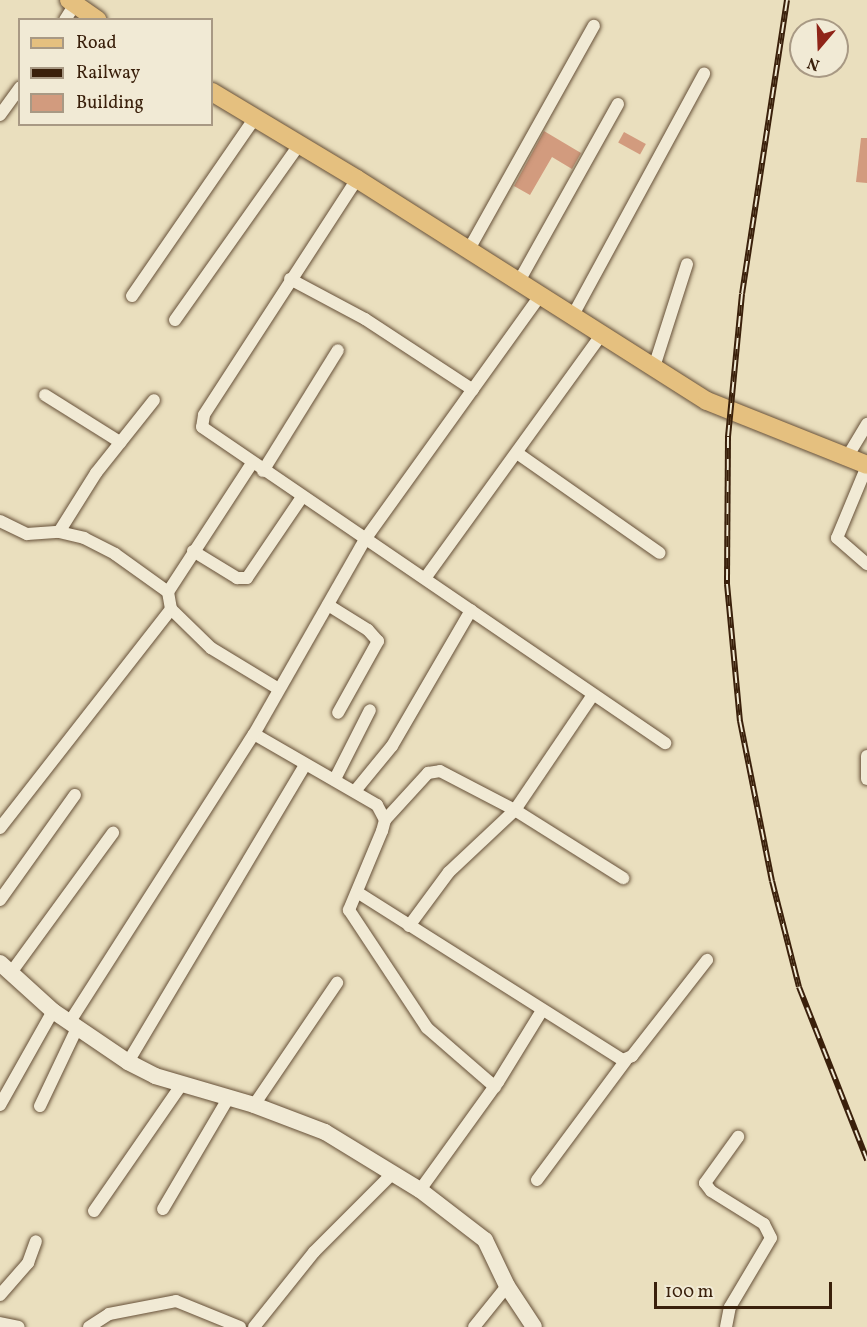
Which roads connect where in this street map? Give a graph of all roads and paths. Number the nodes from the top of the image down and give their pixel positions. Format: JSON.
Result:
{"nodes":[{"id":1,"x":70,"y":8,"type":"edge"},
{"id":2,"x":93,"y":18,"type":"edge"},
{"id":3,"x":594,"y":26,"type":"dead end"},
{"id":4,"x":704,"y":74,"type":"dead end"},
{"id":5,"x":18,"y":90,"type":"edge"},
{"id":6,"x":213,"y":93,"type":"edge"},
{"id":7,"x":618,"y":104,"type":"dead end"},
{"id":8,"x":0,"y":115,"type":"edge"},
{"id":9,"x":254,"y":119,"type":"junction"},
{"id":10,"x":299,"y":145,"type":"junction"},
{"id":11,"x":357,"y":179,"type":"junction"},
{"id":12,"x":468,"y":250,"type":"junction"},
{"id":13,"x":687,"y":264,"type":"dead end"},
{"id":14,"x":290,"y":279,"type":"junction"},
{"id":15,"x":518,"y":283,"type":"junction"},
{"id":16,"x":132,"y":296,"type":"dead end"},
{"id":17,"x":539,"y":297,"type":"junction"},
{"id":18,"x":572,"y":317,"type":"junction"},
{"id":19,"x":176,"y":320,"type":"dead end"},
{"id":20,"x":602,"y":334,"type":"junction"},
{"id":21,"x":338,"y":350,"type":"dead end"},
{"id":22,"x":654,"y":367,"type":"junction"},
{"id":23,"x":473,"y":390,"type":"junction"},
{"id":24,"x":45,"y":395,"type":"dead end"},
{"id":25,"x":154,"y":400,"type":"dead end"},
{"id":26,"x":867,"y":424,"type":"edge"},
{"id":27,"x":120,"y":442,"type":"junction"},
{"id":28,"x":517,"y":453,"type":"junction"},
{"id":29,"x":846,"y":459,"type":"junction"},
{"id":30,"x":252,"y":463,"type":"junction"},
{"id":31,"x":867,"y":466,"type":"edge"},
{"id":32,"x":263,"y":471,"type":"junction"},
{"id":33,"x":302,"y":497,"type":"junction"},
{"id":34,"x":0,"y":520,"type":"edge"},
{"id":35,"x":59,"y":532,"type":"junction"},
{"id":36,"x":366,"y":538,"type":"junction"},
{"id":37,"x":193,"y":551,"type":"junction"},
{"id":38,"x":660,"y":553,"type":"dead end"},
{"id":39,"x":867,"y":564,"type":"edge"},
{"id":40,"x":426,"y":577,"type":"junction"},
{"id":41,"x":168,"y":592,"type":"junction"},
{"id":42,"x":328,"y":605,"type":"junction"},
{"id":43,"x":171,"y":609,"type":"junction"},
{"id":44,"x":471,"y":609,"type":"junction"},
{"id":45,"x":277,"y":688,"type":"junction"},
{"id":46,"x":593,"y":695,"type":"junction"},
{"id":47,"x":370,"y":710,"type":"dead end"},
{"id":48,"x":338,"y":713,"type":"dead end"},
{"id":49,"x":254,"y":734,"type":"junction"},
{"id":50,"x":665,"y":743,"type":"dead end"},
{"id":51,"x":867,"y":756,"type":"edge"},
{"id":52,"x":305,"y":765,"type":"junction"},
{"id":53,"x":335,"y":779,"type":"junction"},
{"id":54,"x":867,"y":779,"type":"edge"},
{"id":55,"x":355,"y":791,"type":"junction"},
{"id":56,"x":75,"y":795,"type":"dead end"},
{"id":57,"x":514,"y":810,"type":"junction"},
{"id":58,"x":384,"y":820,"type":"junction"},
{"id":59,"x":0,"y":828,"type":"edge"},
{"id":60,"x":113,"y":833,"type":"dead end"},
{"id":61,"x":623,"y":878,"type":"dead end"},
{"id":62,"x":357,"y":892,"type":"junction"},
{"id":63,"x":0,"y":900,"type":"edge"},
{"id":64,"x":409,"y":926,"type":"junction"},
{"id":65,"x":707,"y":960,"type":"dead end"},
{"id":66,"x":5,"y":969,"type":"edge"},
{"id":67,"x":337,"y":983,"type":"dead end"},
{"id":68,"x":53,"y":1011,"type":"junction"},
{"id":69,"x":541,"y":1012,"type":"junction"},
{"id":70,"x":73,"y":1025,"type":"junction"},
{"id":71,"x":626,"y":1060,"type":"junction"},
{"id":72,"x":128,"y":1062,"type":"junction"},
{"id":73,"x":182,"y":1084,"type":"junction"},
{"id":74,"x":495,"y":1086,"type":"junction"},
{"id":75,"x":229,"y":1097,"type":"junction"},
{"id":76,"x":0,"y":1105,"type":"edge"},
{"id":77,"x":254,"y":1105,"type":"junction"},
{"id":78,"x":40,"y":1106,"type":"dead end"},
{"id":79,"x":738,"y":1137,"type":"dead end"},
{"id":80,"x":393,"y":1173,"type":"junction"},
{"id":81,"x":537,"y":1180,"type":"dead end"},
{"id":82,"x":420,"y":1190,"type":"junction"},
{"id":83,"x":163,"y":1209,"type":"dead end"},
{"id":84,"x":94,"y":1211,"type":"dead end"},
{"id":85,"x":36,"y":1241,"type":"dead end"},
{"id":86,"x":507,"y":1286,"type":"junction"},
{"id":87,"x":0,"y":1295,"type":"edge"},
{"id":88,"x":0,"y":1323,"type":"edge"},
{"id":89,"x":19,"y":1327,"type":"edge"},
{"id":90,"x":89,"y":1327,"type":"edge"},
{"id":91,"x":240,"y":1327,"type":"edge"},
{"id":92,"x":254,"y":1327,"type":"edge"},
{"id":93,"x":474,"y":1327,"type":"edge"},
{"id":94,"x":534,"y":1327,"type":"edge"},
{"id":95,"x":726,"y":1327,"type":"edge"}],
"edges":[{"from":1,"to":2,"type":"main road"},
{"from":3,"to":12,"type":"street"},
{"from":4,"to":18,"type":"street"},
{"from":5,"to":8,"type":"street"},
{"from":6,"to":9,"type":"main road"},
{"from":7,"to":15,"type":"street"},
{"from":9,"to":10,"type":"main road"},
{"from":9,"to":16,"type":"street"},
{"from":10,"to":11,"type":"main road"},
{"from":10,"to":19,"type":"street"},
{"from":11,"to":12,"type":"main road"},
{"from":11,"to":14,"type":"street"},
{"from":12,"to":15,"type":"main road"},
{"from":13,"to":22,"type":"street"},
{"from":14,"to":23,"type":"street"},
{"from":14,"to":30,"type":"street"},
{"from":15,"to":17,"type":"main road"},
{"from":17,"to":18,"type":"main road"},
{"from":17,"to":23,"type":"street"},
{"from":18,"to":20,"type":"main road"},
{"from":20,"to":22,"type":"main road"},
{"from":20,"to":28,"type":"street"},
{"from":21,"to":32,"type":"street"},
{"from":22,"to":29,"type":"main road"},
{"from":23,"to":36,"type":"street"},
{"from":24,"to":27,"type":"street"},
{"from":25,"to":27,"type":"street"},
{"from":26,"to":29,"type":"street"},
{"from":27,"to":35,"type":"street"},
{"from":28,"to":38,"type":"street"},
{"from":28,"to":40,"type":"street"},
{"from":29,"to":31,"type":"main road"},
{"from":30,"to":32,"type":"street"},
{"from":30,"to":37,"type":"street"},
{"from":31,"to":39,"type":"street"},
{"from":32,"to":33,"type":"street"},
{"from":33,"to":36,"type":"street"},
{"from":33,"to":37,"type":"street"},
{"from":34,"to":35,"type":"street"},
{"from":35,"to":41,"type":"street"},
{"from":36,"to":40,"type":"street"},
{"from":36,"to":42,"type":"street"},
{"from":37,"to":41,"type":"street"},
{"from":40,"to":44,"type":"street"},
{"from":41,"to":43,"type":"street"},
{"from":42,"to":45,"type":"street"},
{"from":42,"to":48,"type":"street"},
{"from":43,"to":45,"type":"street"},
{"from":43,"to":59,"type":"street"},
{"from":44,"to":46,"type":"street"},
{"from":44,"to":55,"type":"street"},
{"from":45,"to":49,"type":"street"},
{"from":46,"to":50,"type":"street"},
{"from":46,"to":57,"type":"street"},
{"from":47,"to":53,"type":"street"},
{"from":49,"to":52,"type":"street"},
{"from":49,"to":70,"type":"street"},
{"from":51,"to":54,"type":"street"},
{"from":52,"to":53,"type":"street"},
{"from":52,"to":72,"type":"street"},
{"from":53,"to":55,"type":"street"},
{"from":55,"to":58,"type":"street"},
{"from":56,"to":63,"type":"street"},
{"from":57,"to":58,"type":"street"},
{"from":57,"to":61,"type":"street"},
{"from":57,"to":64,"type":"street"},
{"from":58,"to":62,"type":"street"},
{"from":60,"to":66,"type":"street"},
{"from":62,"to":64,"type":"street"},
{"from":62,"to":74,"type":"street"},
{"from":64,"to":69,"type":"street"},
{"from":65,"to":71,"type":"street"},
{"from":66,"to":68,"type":"street"},
{"from":67,"to":77,"type":"street"},
{"from":68,"to":70,"type":"street"},
{"from":68,"to":76,"type":"street"},
{"from":69,"to":71,"type":"street"},
{"from":69,"to":74,"type":"street"},
{"from":70,"to":72,"type":"street"},
{"from":70,"to":78,"type":"street"},
{"from":71,"to":81,"type":"street"},
{"from":72,"to":73,"type":"street"},
{"from":73,"to":75,"type":"street"},
{"from":73,"to":84,"type":"street"},
{"from":74,"to":82,"type":"street"},
{"from":75,"to":77,"type":"street"},
{"from":75,"to":83,"type":"street"},
{"from":77,"to":80,"type":"street"},
{"from":79,"to":95,"type":"street"},
{"from":80,"to":82,"type":"street"},
{"from":80,"to":92,"type":"street"},
{"from":82,"to":86,"type":"street"},
{"from":85,"to":87,"type":"street"},
{"from":86,"to":93,"type":"street"},
{"from":86,"to":94,"type":"street"},
{"from":88,"to":89,"type":"street"},
{"from":90,"to":91,"type":"street"}]}
